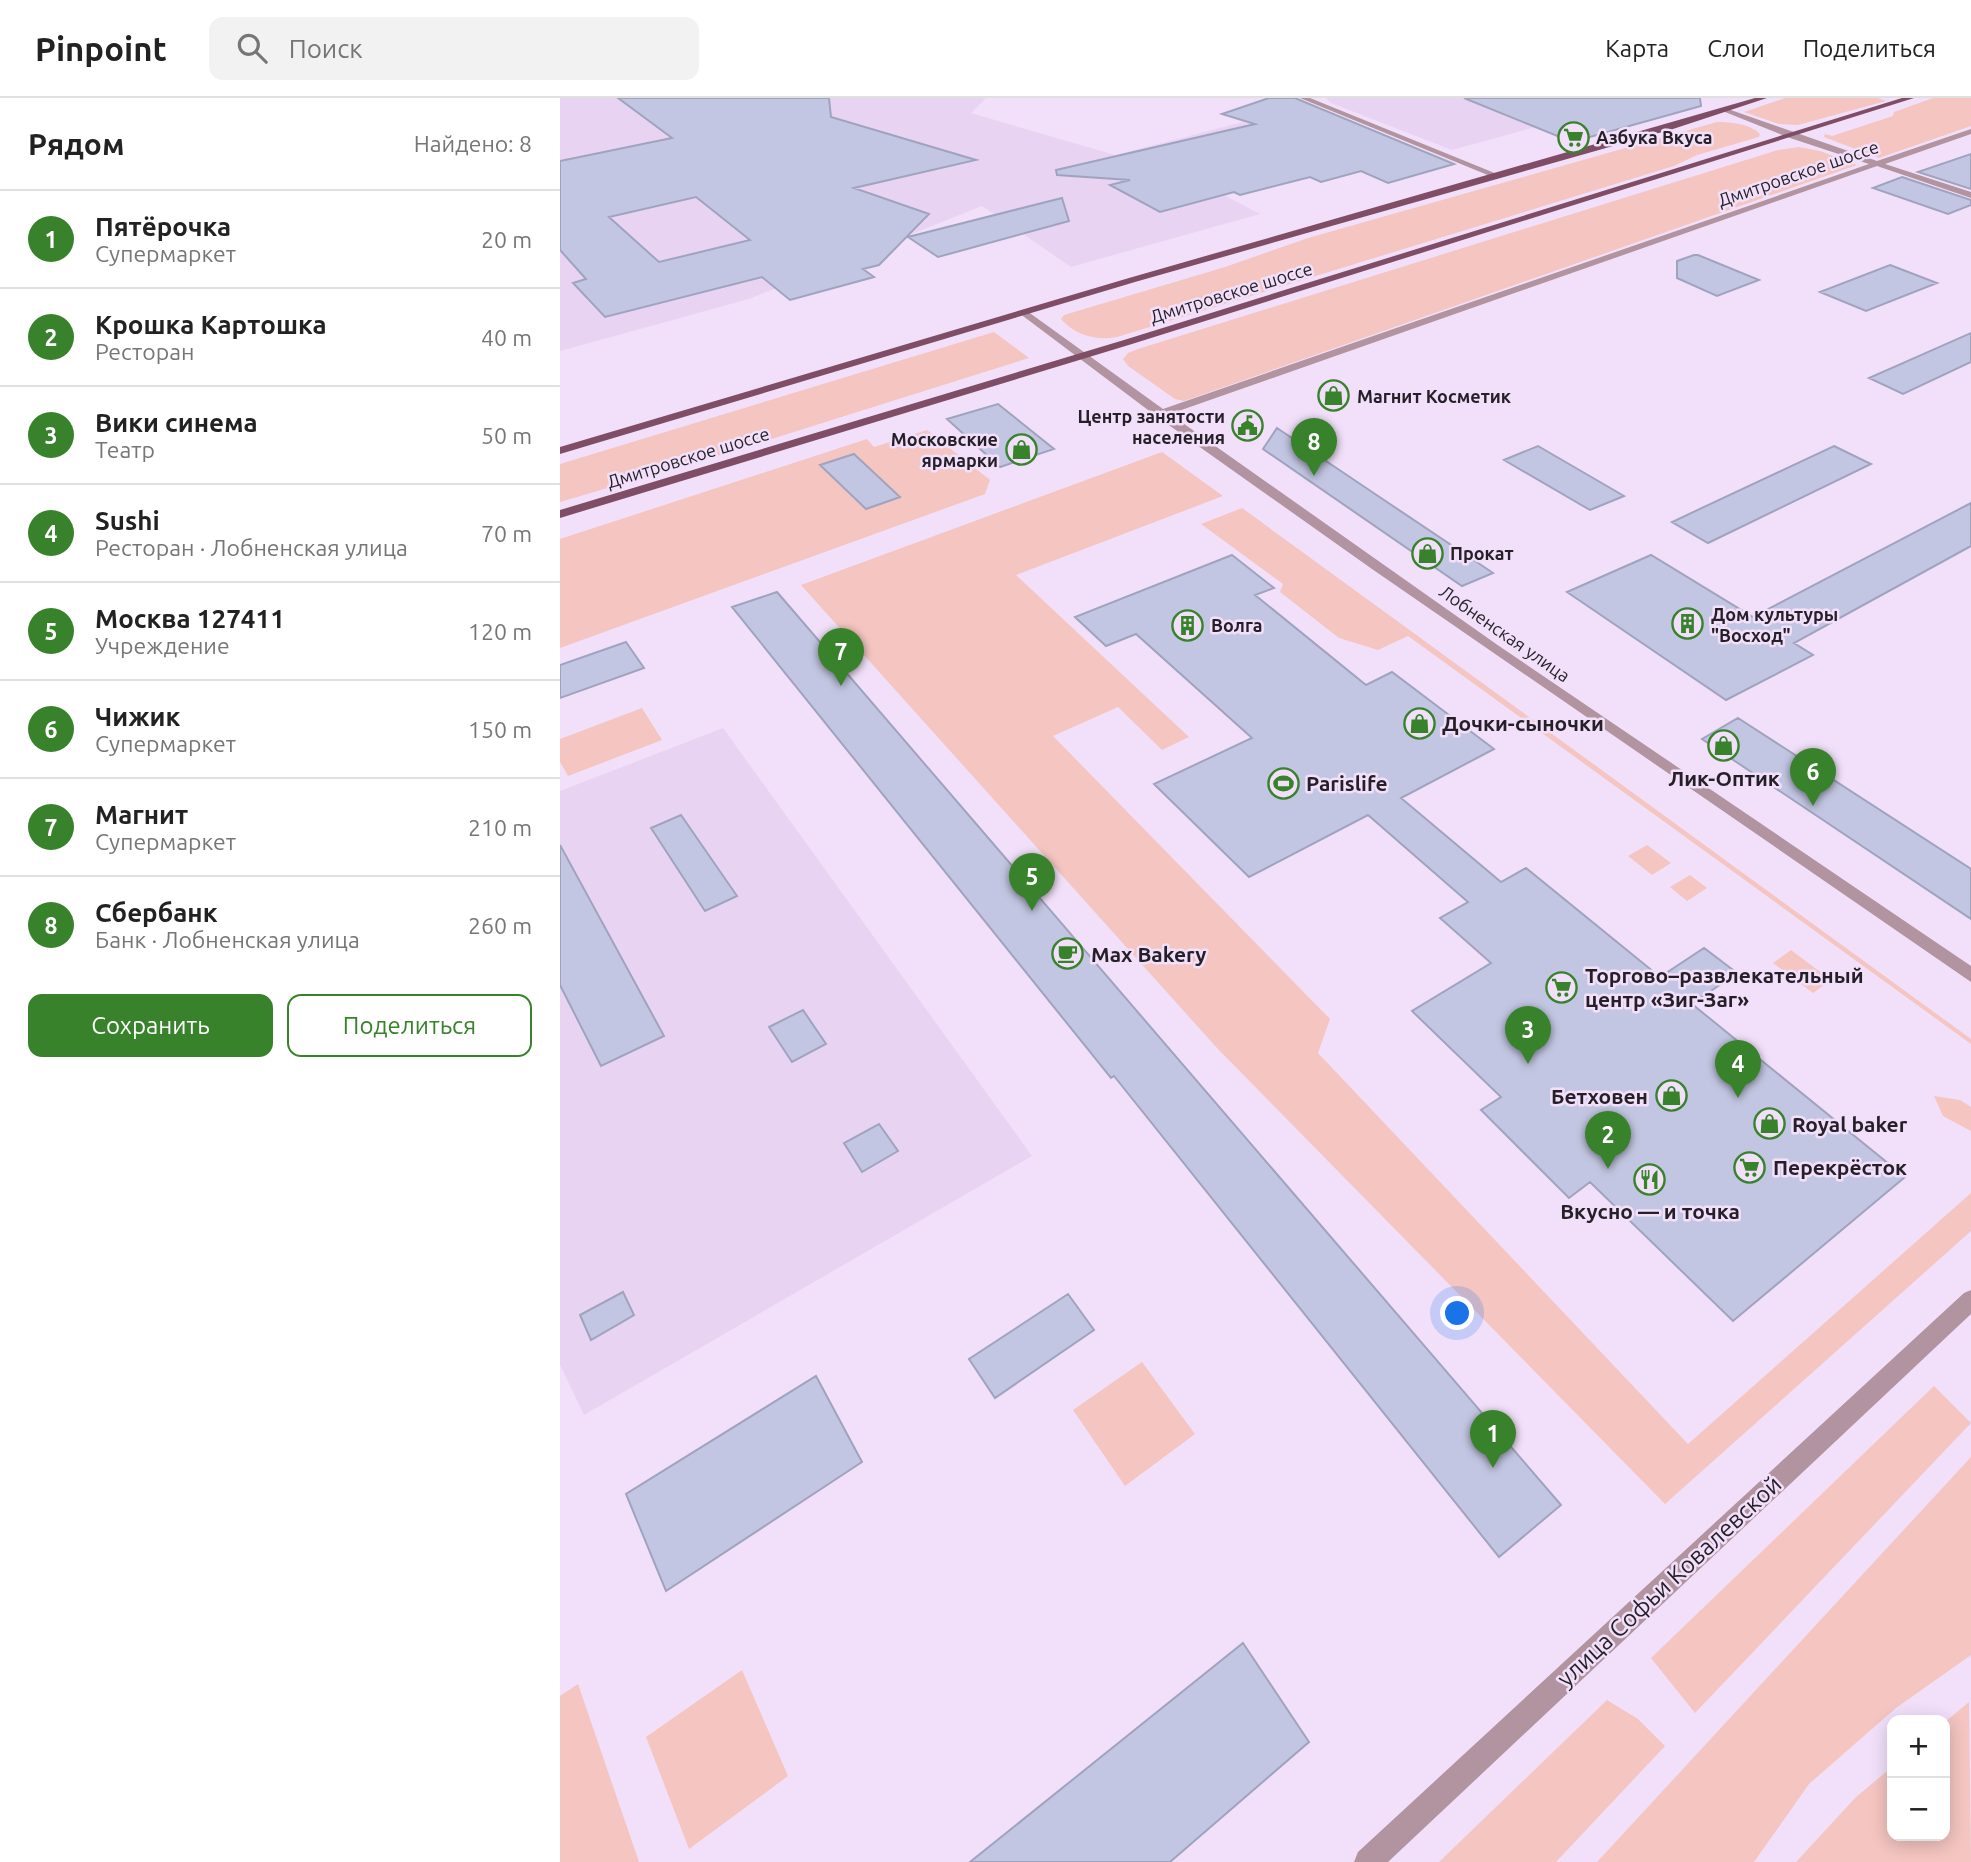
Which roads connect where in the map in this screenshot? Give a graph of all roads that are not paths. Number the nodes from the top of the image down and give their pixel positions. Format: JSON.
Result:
{"nodes":[{"id":1,"x":1304,"y":98,"type":"edge"},
{"id":2,"x":1763,"y":98,"type":"edge"},
{"id":3,"x":1910,"y":98,"type":"edge"},
{"id":4,"x":1728,"y":110,"type":"junction"},
{"id":5,"x":1971,"y":131,"type":"edge"},
{"id":6,"x":1793,"y":136,"type":"junction"},
{"id":7,"x":1878,"y":164,"type":"junction"},
{"id":8,"x":1498,"y":176,"type":"junction"},
{"id":9,"x":1971,"y":195,"type":"edge"},
{"id":10,"x":1024,"y":313,"type":"junction"},
{"id":11,"x":1083,"y":356,"type":"junction"},
{"id":12,"x":1160,"y":414,"type":"junction"},
{"id":13,"x":560,"y":451,"type":"edge"},
{"id":14,"x":560,"y":514,"type":"edge"},
{"id":15,"x":1971,"y":975,"type":"edge"},
{"id":16,"x":1971,"y":1300,"type":"edge"},
{"id":17,"x":1368,"y":1862,"type":"edge"}],
"edges":[{"from":1,"to":8,"type":"street"},
{"from":2,"to":4,"type":"main road","name":"Дмитровское шоссе"},
{"from":3,"to":6,"type":"main road","name":"Дмитровское шоссе"},
{"from":4,"to":6,"type":"street"},
{"from":4,"to":8,"type":"main road","name":"Дмитровское шоссе"},
{"from":5,"to":7,"type":"street","name":"Дмитровское шоссе"},
{"from":6,"to":7,"type":"street"},
{"from":6,"to":11,"type":"main road","name":"Дмитровское шоссе"},
{"from":7,"to":9,"type":"street"},
{"from":7,"to":12,"type":"street","name":"Дмитровское шоссе"},
{"from":8,"to":10,"type":"main road","name":"Дмитровское шоссе"},
{"from":10,"to":11,"type":"street","name":"Лобненская улица"},
{"from":10,"to":13,"type":"main road","name":"Дмитровское шоссе"},
{"from":11,"to":12,"type":"street","name":"Лобненская улица"},
{"from":11,"to":14,"type":"main road","name":"Дмитровское шоссе"},
{"from":12,"to":15,"type":"street","name":"Лобненская улица"},
{"from":16,"to":17,"type":"street","name":"улица Софьи Ковалевской"}]}
